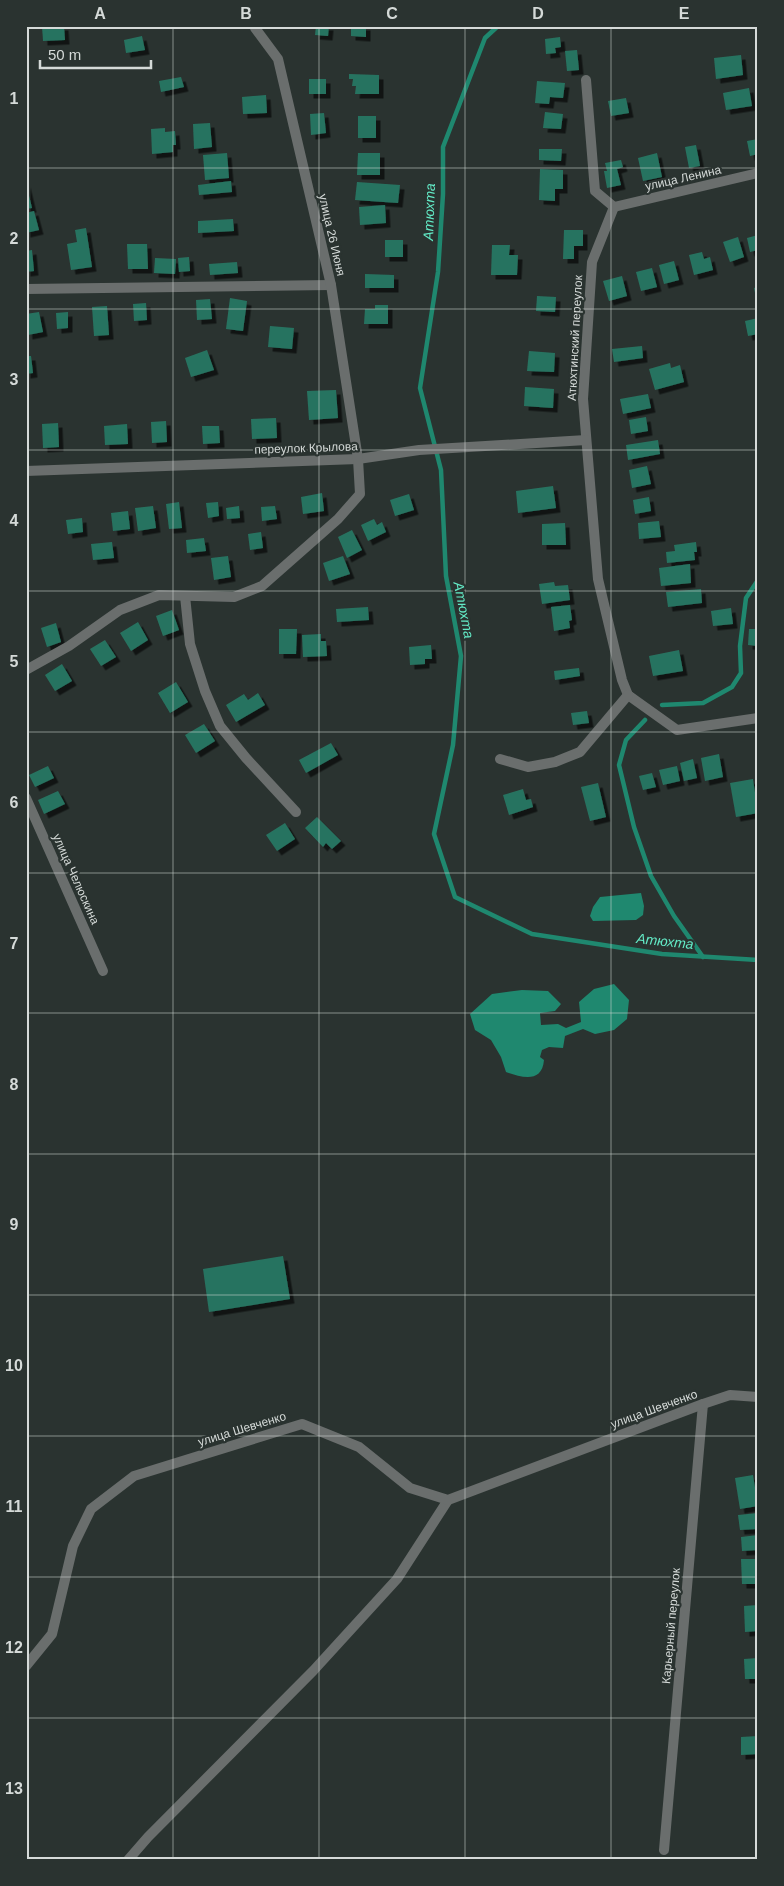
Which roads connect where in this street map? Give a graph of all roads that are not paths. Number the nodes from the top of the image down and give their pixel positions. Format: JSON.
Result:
{"nodes":[{"id":1,"x":254,"y":27,"type":"edge"},
{"id":2,"x":586,"y":80,"type":"dead end"},
{"id":3,"x":758,"y":173,"type":"edge"},
{"id":4,"x":614,"y":207,"type":"junction"},
{"id":5,"x":331,"y":285,"type":"junction"},
{"id":6,"x":26,"y":289,"type":"edge"},
{"id":7,"x":586,"y":440,"type":"junction"},
{"id":8,"x":358,"y":459,"type":"junction"},
{"id":9,"x":26,"y":471,"type":"edge"},
{"id":10,"x":185,"y":596,"type":"junction"},
{"id":11,"x":26,"y":670,"type":"edge"},
{"id":12,"x":628,"y":695,"type":"junction"},
{"id":13,"x":758,"y":718,"type":"edge"},
{"id":14,"x":500,"y":759,"type":"dead end"},
{"id":15,"x":26,"y":798,"type":"edge"},
{"id":16,"x":296,"y":812,"type":"dead end"},
{"id":17,"x":103,"y":971,"type":"dead end"},
{"id":18,"x":758,"y":1398,"type":"edge"},
{"id":19,"x":703,"y":1404,"type":"junction"},
{"id":20,"x":448,"y":1500,"type":"junction"},
{"id":21,"x":26,"y":1666,"type":"edge"},
{"id":22,"x":664,"y":1850,"type":"dead end"},
{"id":23,"x":128,"y":1860,"type":"edge"}],
"edges":[{"from":1,"to":5,"type":"street","name":"улица 26 Июня"},
{"from":2,"to":4,"type":"street"},
{"from":3,"to":4,"type":"street","name":"улица Ленина"},
{"from":4,"to":7,"type":"street","name":"Атюхтинский переулок"},
{"from":5,"to":6,"type":"street"},
{"from":5,"to":8,"type":"street","name":"улица 26 Июня"},
{"from":7,"to":8,"type":"street","name":"переулок Крылова"},
{"from":7,"to":12,"type":"street","name":"Атюхтинский переулок"},
{"from":8,"to":9,"type":"street","name":"переулок Крылова"},
{"from":8,"to":10,"type":"street","name":"улица 26 Июня"},
{"from":10,"to":11,"type":"street"},
{"from":10,"to":16,"type":"street"},
{"from":12,"to":13,"type":"street"},
{"from":12,"to":14,"type":"street"},
{"from":15,"to":17,"type":"street","name":"улица Челюскина"},
{"from":18,"to":19,"type":"street","name":"улица Шевченко"},
{"from":19,"to":20,"type":"street","name":"улица Шевченко"},
{"from":19,"to":22,"type":"street","name":"Карьерный переулок"},
{"from":20,"to":21,"type":"street","name":"улица Шевченко"},
{"from":20,"to":23,"type":"street"}]}
